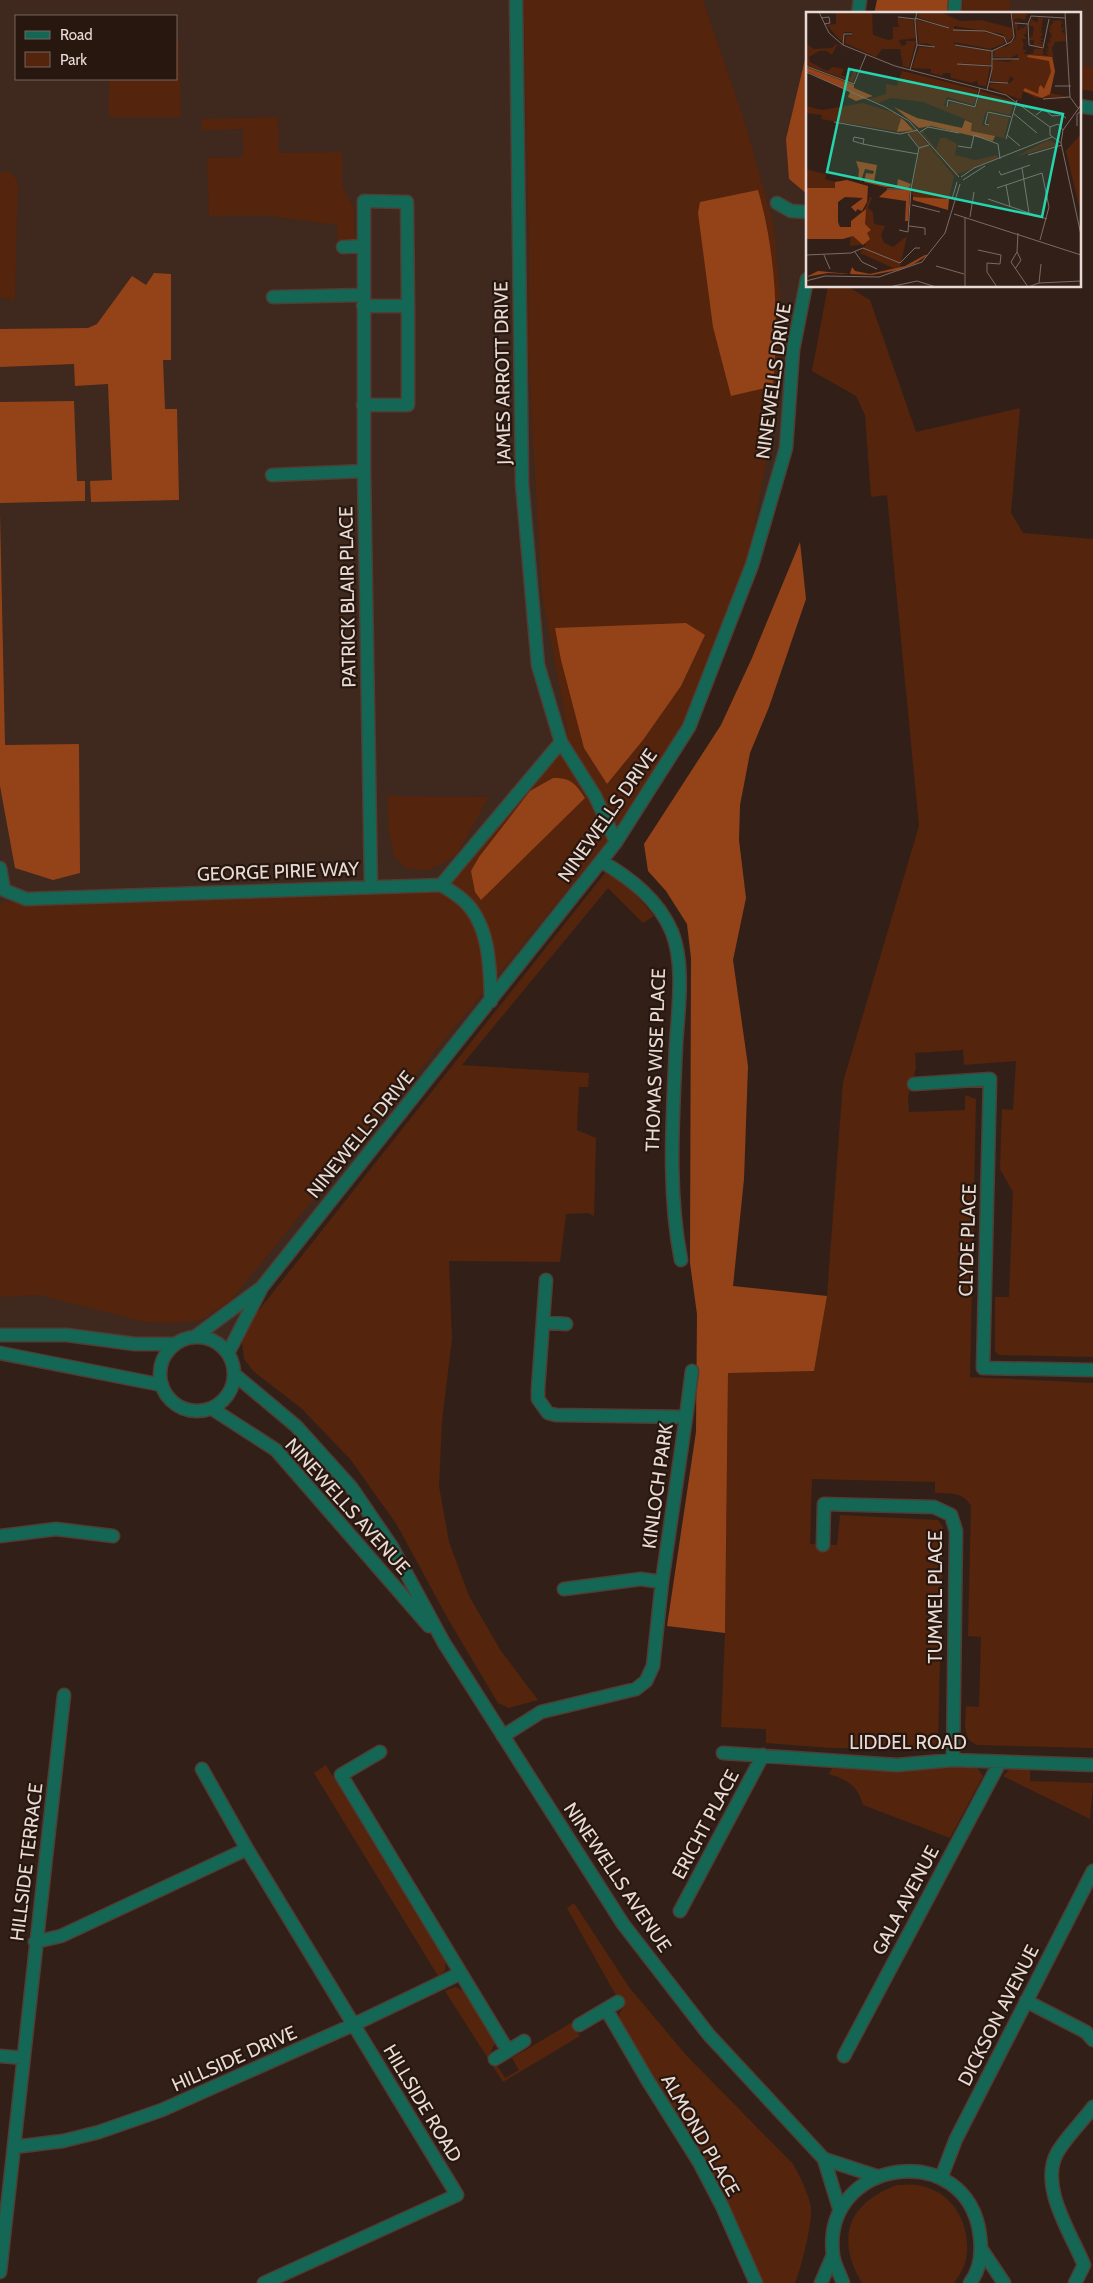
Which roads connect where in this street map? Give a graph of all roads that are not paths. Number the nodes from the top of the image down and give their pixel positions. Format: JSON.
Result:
{"nodes":[{"id":1,"x":516,"y":0,"type":"edge"},
{"id":2,"x":1080,"y":106,"type":"edge"},
{"id":3,"x":1093,"y":108,"type":"edge"},
{"id":4,"x":777,"y":203,"type":"dead end"},
{"id":5,"x":806,"y":212,"type":"edge"},
{"id":6,"x":364,"y":246,"type":"junction"},
{"id":7,"x":344,"y":247,"type":"dead end"},
{"id":8,"x":806,"y":284,"type":"edge"},
{"id":9,"x":273,"y":297,"type":"dead end"},
{"id":10,"x":363,"y":300,"type":"junction"},
{"id":11,"x":408,"y":306,"type":"junction"},
{"id":12,"x":363,"y":405,"type":"junction"},
{"id":13,"x":364,"y":471,"type":"junction"},
{"id":14,"x":272,"y":475,"type":"dead end"},
{"id":15,"x":561,"y":742,"type":"junction"},
{"id":16,"x":616,"y":842,"type":"junction"},
{"id":17,"x":601,"y":862,"type":"junction"},
{"id":18,"x":0,"y":868,"type":"edge"},
{"id":19,"x":440,"y":884,"type":"junction"},
{"id":20,"x":371,"y":887,"type":"junction"},
{"id":21,"x":2,"y":893,"type":"edge"},
{"id":22,"x":491,"y":1001,"type":"junction"},
{"id":23,"x":914,"y":1084,"type":"dead end"},
{"id":24,"x":681,"y":1260,"type":"dead end"},
{"id":25,"x":546,"y":1280,"type":"dead end"},
{"id":26,"x":262,"y":1287,"type":"junction"},
{"id":27,"x":543,"y":1322,"type":"junction"},
{"id":28,"x":566,"y":1324,"type":"dead end"},
{"id":29,"x":0,"y":1335,"type":"edge"},
{"id":30,"x":196,"y":1336,"type":"junction"},
{"id":31,"x":174,"y":1344,"type":"junction"},
{"id":32,"x":0,"y":1352,"type":"edge"},
{"id":33,"x":228,"y":1353,"type":"junction"},
{"id":34,"x":1093,"y":1370,"type":"edge"},
{"id":35,"x":692,"y":1371,"type":"dead end"},
{"id":36,"x":234,"y":1374,"type":"junction"},
{"id":37,"x":162,"y":1385,"type":"junction"},
{"id":38,"x":211,"y":1408,"type":"junction"},
{"id":39,"x":686,"y":1417,"type":"junction"},
{"id":40,"x":0,"y":1536,"type":"edge"},
{"id":41,"x":113,"y":1536,"type":"dead end"},
{"id":42,"x":823,"y":1545,"type":"dead end"},
{"id":43,"x":662,"y":1582,"type":"junction"},
{"id":44,"x":564,"y":1589,"type":"dead end"},
{"id":45,"x":444,"y":1643,"type":"junction"},
{"id":46,"x":64,"y":1695,"type":"dead end"},
{"id":47,"x":503,"y":1736,"type":"junction"},
{"id":48,"x":380,"y":1752,"type":"dead end"},
{"id":49,"x":723,"y":1753,"type":"dead end"},
{"id":50,"x":763,"y":1755,"type":"junction"},
{"id":51,"x":953,"y":1760,"type":"junction"},
{"id":52,"x":1000,"y":1762,"type":"junction"},
{"id":53,"x":1093,"y":1765,"type":"edge"},
{"id":54,"x":202,"y":1770,"type":"dead end"},
{"id":55,"x":247,"y":1849,"type":"junction"},
{"id":56,"x":1093,"y":1871,"type":"edge"},
{"id":57,"x":680,"y":1911,"type":"dead end"},
{"id":58,"x":35,"y":1942,"type":"junction"},
{"id":59,"x":461,"y":1974,"type":"junction"},
{"id":60,"x":1026,"y":2001,"type":"junction"},
{"id":61,"x":618,"y":2002,"type":"dead end"},
{"id":62,"x":606,"y":2009,"type":"junction"},
{"id":63,"x":354,"y":2024,"type":"junction"},
{"id":64,"x":579,"y":2025,"type":"dead end"},
{"id":65,"x":1093,"y":2040,"type":"edge"},
{"id":66,"x":524,"y":2042,"type":"dead end"},
{"id":67,"x":508,"y":2051,"type":"junction"},
{"id":68,"x":0,"y":2056,"type":"edge"},
{"id":69,"x":844,"y":2056,"type":"dead end"},
{"id":70,"x":23,"y":2058,"type":"junction"},
{"id":71,"x":495,"y":2059,"type":"dead end"},
{"id":72,"x":1093,"y":2107,"type":"edge"},
{"id":73,"x":14,"y":2147,"type":"junction"},
{"id":74,"x":824,"y":2160,"type":"junction"},
{"id":75,"x":876,"y":2176,"type":"junction"},
{"id":76,"x":941,"y":2178,"type":"junction"},
{"id":77,"x":840,"y":2211,"type":"junction"},
{"id":78,"x":982,"y":2250,"type":"junction"},
{"id":79,"x":833,"y":2255,"type":"junction"},
{"id":80,"x":0,"y":2272,"type":"edge"},
{"id":81,"x":264,"y":2283,"type":"edge"},
{"id":82,"x":756,"y":2283,"type":"edge"},
{"id":83,"x":821,"y":2283,"type":"edge"},
{"id":84,"x":843,"y":2283,"type":"edge"},
{"id":85,"x":970,"y":2283,"type":"edge"},
{"id":86,"x":1004,"y":2283,"type":"edge"},
{"id":87,"x":1075,"y":2283,"type":"edge"}],
"edges":[{"from":1,"to":15,"type":"street","name":"JAMES ARROTT DRIVE"},
{"from":2,"to":3,"type":"street"},
{"from":4,"to":5,"type":"street"},
{"from":6,"to":7,"type":"street"},
{"from":6,"to":10,"type":"street","name":"PATRICK BLAIR PLACE"},
{"from":6,"to":11,"type":"street","name":"PATRICK BLAIR PLACE"},
{"from":8,"to":16,"type":"street","name":"NINEWELLS DRIVE"},
{"from":9,"to":10,"type":"street"},
{"from":10,"to":11,"type":"street"},
{"from":10,"to":12,"type":"street","name":"PATRICK BLAIR PLACE"},
{"from":11,"to":12,"type":"street"},
{"from":12,"to":13,"type":"street","name":"PATRICK BLAIR PLACE"},
{"from":13,"to":14,"type":"street"},
{"from":13,"to":20,"type":"street","name":"PATRICK BLAIR PLACE"},
{"from":15,"to":16,"type":"street","name":"JAMES ARROTT DRIVE"},
{"from":15,"to":19,"type":"street"},
{"from":16,"to":17,"type":"street","name":"NINEWELLS DRIVE"},
{"from":17,"to":22,"type":"street","name":"NINEWELLS DRIVE"},
{"from":17,"to":24,"type":"street","name":"THOMAS WISE PLACE"},
{"from":18,"to":21,"type":"street","name":"GEORGE PIRIE WAY"},
{"from":19,"to":20,"type":"street","name":"GEORGE PIRIE WAY"},
{"from":19,"to":22,"type":"street"},
{"from":20,"to":21,"type":"street","name":"GEORGE PIRIE WAY"},
{"from":22,"to":26,"type":"street","name":"NINEWELLS DRIVE"},
{"from":23,"to":34,"type":"street","name":"CLYDE PLACE"},
{"from":25,"to":27,"type":"street","name":"KINLOCH PARK"},
{"from":26,"to":30,"type":"street","name":"NINEWELLS DRIVE"},
{"from":26,"to":33,"type":"street","name":"NINEWELLS DRIVE"},
{"from":27,"to":28,"type":"street"},
{"from":27,"to":39,"type":"street","name":"KINLOCH PARK"},
{"from":29,"to":31,"type":"street"},
{"from":30,"to":31,"type":"street"},
{"from":30,"to":33,"type":"street"},
{"from":31,"to":37,"type":"street"},
{"from":32,"to":37,"type":"street"},
{"from":33,"to":36,"type":"street"},
{"from":35,"to":39,"type":"street"},
{"from":36,"to":38,"type":"street"},
{"from":36,"to":45,"type":"street","name":"NINEWELLS AVENUE"},
{"from":37,"to":38,"type":"street"},
{"from":38,"to":45,"type":"street","name":"NINEWELLS AVENUE"},
{"from":39,"to":43,"type":"street","name":"KINLOCH PARK"},
{"from":40,"to":41,"type":"street"},
{"from":42,"to":51,"type":"street","name":"TUMMEL PLACE"},
{"from":43,"to":44,"type":"street"},
{"from":43,"to":47,"type":"street","name":"KINLOCH PARK"},
{"from":45,"to":47,"type":"street","name":"NINEWELLS AVENUE"},
{"from":46,"to":58,"type":"street","name":"HILLSIDE TERRACE"},
{"from":47,"to":74,"type":"street","name":"NINEWELLS AVENUE"},
{"from":48,"to":59,"type":"street"},
{"from":49,"to":50,"type":"street","name":"LIDDEL ROAD"},
{"from":50,"to":51,"type":"street","name":"LIDDEL ROAD"},
{"from":50,"to":57,"type":"street","name":"ERICHT PLACE"},
{"from":51,"to":52,"type":"street","name":"LIDDEL ROAD"},
{"from":52,"to":53,"type":"street","name":"LIDDEL ROAD"},
{"from":52,"to":69,"type":"street","name":"GALA AVENUE"},
{"from":54,"to":55,"type":"street","name":"HILLSIDE ROAD"},
{"from":55,"to":58,"type":"street"},
{"from":55,"to":63,"type":"street","name":"HILLSIDE ROAD"},
{"from":56,"to":60,"type":"street","name":"DICKSON AVENUE"},
{"from":58,"to":70,"type":"street","name":"HILLSIDE TERRACE"},
{"from":59,"to":63,"type":"street","name":"HILLSIDE DRIVE"},
{"from":59,"to":67,"type":"street"},
{"from":60,"to":65,"type":"street"},
{"from":60,"to":76,"type":"street","name":"DICKSON AVENUE"},
{"from":61,"to":62,"type":"street"},
{"from":62,"to":64,"type":"street"},
{"from":62,"to":82,"type":"street","name":"ALMOND PLACE"},
{"from":63,"to":73,"type":"street","name":"HILLSIDE DRIVE"},
{"from":63,"to":81,"type":"street","name":"HILLSIDE ROAD"},
{"from":66,"to":67,"type":"street"},
{"from":67,"to":71,"type":"street"},
{"from":68,"to":70,"type":"street"},
{"from":70,"to":73,"type":"street","name":"HILLSIDE TERRACE"},
{"from":72,"to":87,"type":"street"},
{"from":73,"to":80,"type":"street","name":"HILLSIDE TERRACE"},
{"from":74,"to":75,"type":"street"},
{"from":74,"to":77,"type":"street","name":"NINEWELLS AVENUE"},
{"from":75,"to":76,"type":"street"},
{"from":75,"to":77,"type":"street"},
{"from":76,"to":78,"type":"street"},
{"from":77,"to":79,"type":"street"},
{"from":78,"to":85,"type":"street"},
{"from":78,"to":86,"type":"street"},
{"from":79,"to":83,"type":"street"},
{"from":79,"to":84,"type":"street"}]}
